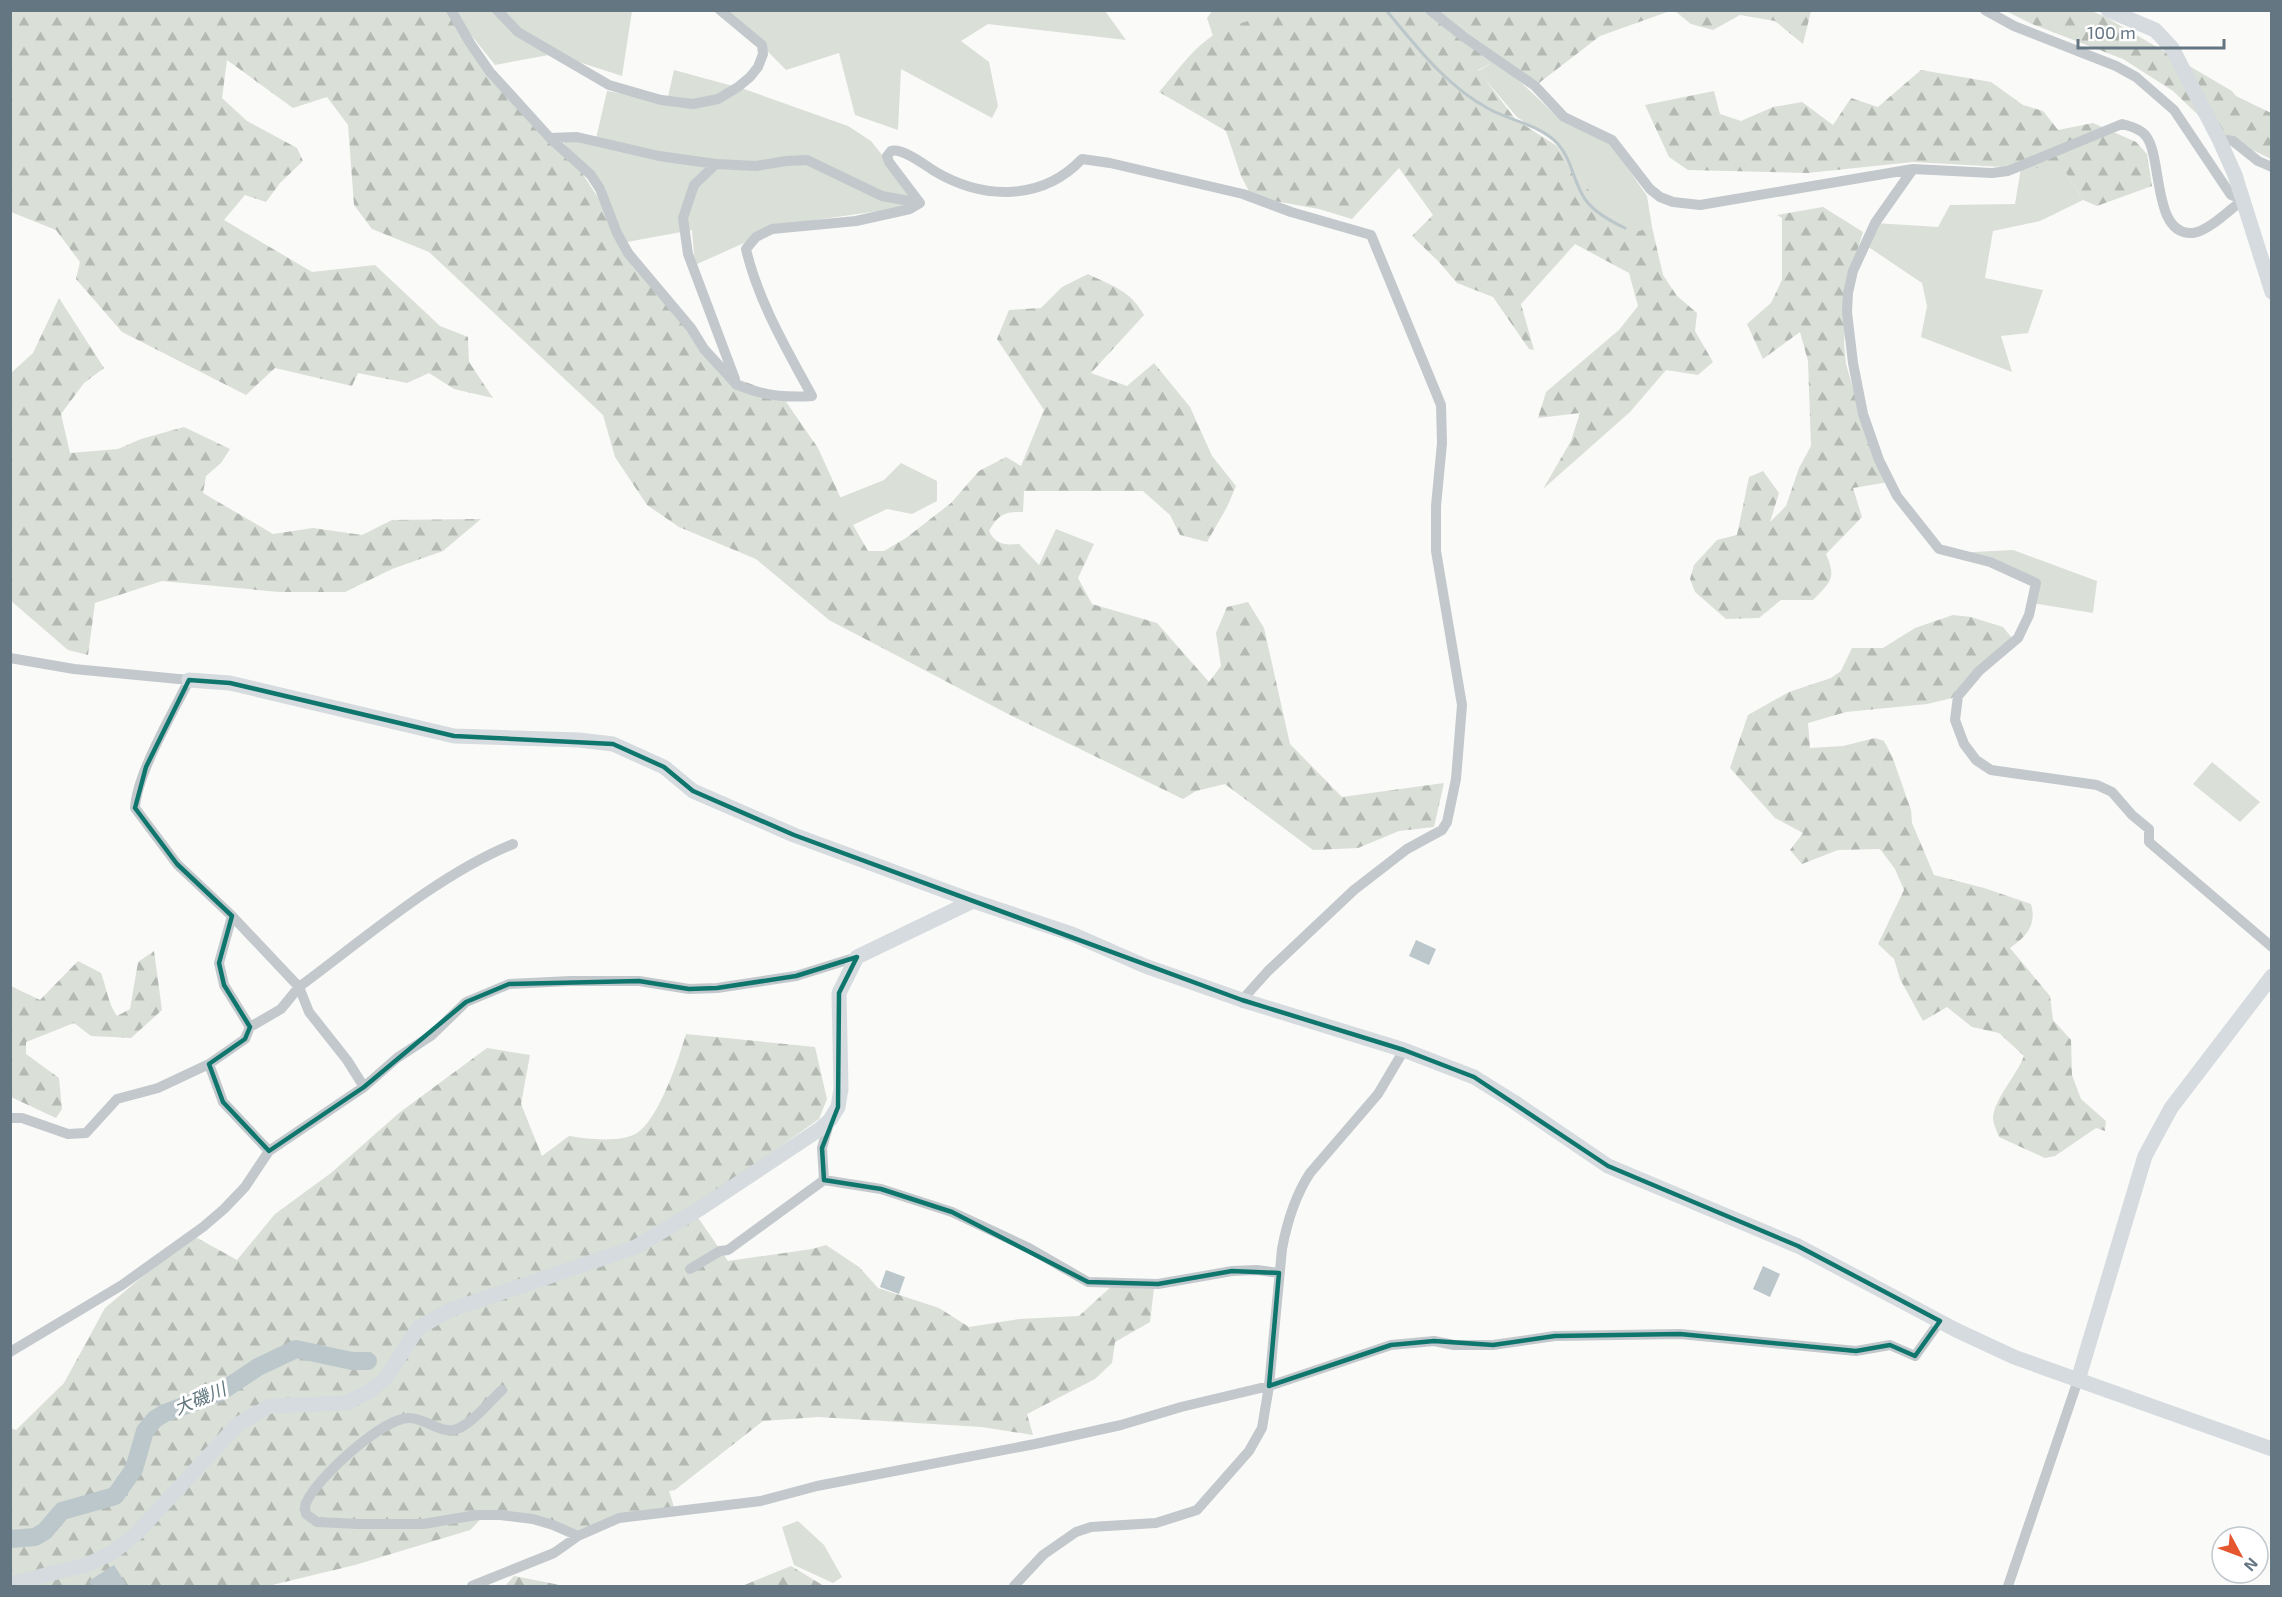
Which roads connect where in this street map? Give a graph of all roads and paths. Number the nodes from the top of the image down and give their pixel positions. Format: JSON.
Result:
{"nodes":[{"id":1,"x":451,"y":10,"type":"edge"},
{"id":2,"x":497,"y":10,"type":"edge"},
{"id":3,"x":720,"y":10,"type":"edge"},
{"id":4,"x":1430,"y":10,"type":"edge"},
{"id":5,"x":1985,"y":10,"type":"edge"},
{"id":6,"x":2108,"y":10,"type":"edge"},
{"id":7,"x":550,"y":138,"type":"junction"},
{"id":8,"x":2219,"y":139,"type":"junction"},
{"id":9,"x":716,"y":164,"type":"junction"},
{"id":10,"x":2271,"y":167,"type":"edge"},
{"id":11,"x":1913,"y":169,"type":"junction"},
{"id":12,"x":2243,"y":200,"type":"junction"},
{"id":13,"x":920,"y":202,"type":"junction"},
{"id":14,"x":2271,"y":292,"type":"edge"},
{"id":15,"x":738,"y":385,"type":"junction"},
{"id":16,"x":10,"y":658,"type":"edge"},
{"id":17,"x":189,"y":680,"type":"junction"},
{"id":18,"x":513,"y":844,"type":"dead end"},
{"id":19,"x":973,"y":901,"type":"junction"},
{"id":20,"x":232,"y":916,"type":"junction"},
{"id":21,"x":2271,"y":947,"type":"edge"},
{"id":22,"x":857,"y":957,"type":"junction"},
{"id":23,"x":2271,"y":976,"type":"edge"},
{"id":24,"x":299,"y":987,"type":"junction"},
{"id":25,"x":1242,"y":1000,"type":"junction"},
{"id":26,"x":250,"y":1027,"type":"junction"},
{"id":27,"x":1404,"y":1050,"type":"junction"},
{"id":28,"x":209,"y":1064,"type":"junction"},
{"id":29,"x":363,"y":1087,"type":"junction"},
{"id":30,"x":10,"y":1118,"type":"edge"},
{"id":31,"x":830,"y":1120,"type":"junction"},
{"id":32,"x":269,"y":1151,"type":"junction"},
{"id":33,"x":824,"y":1180,"type":"junction"},
{"id":34,"x":690,"y":1269,"type":"dead end"},
{"id":35,"x":1279,"y":1273,"type":"junction"},
{"id":36,"x":1940,"y":1321,"type":"junction"},
{"id":37,"x":10,"y":1352,"type":"edge"},
{"id":38,"x":2078,"y":1380,"type":"junction"},
{"id":39,"x":1269,"y":1386,"type":"junction"},
{"id":40,"x":502,"y":1390,"type":"dead end"},
{"id":41,"x":2271,"y":1449,"type":"edge"},
{"id":42,"x":578,"y":1536,"type":"junction"},
{"id":43,"x":10,"y":1584,"type":"edge"},
{"id":44,"x":472,"y":1587,"type":"edge"},
{"id":45,"x":1014,"y":1587,"type":"edge"},
{"id":46,"x":2008,"y":1587,"type":"edge"}],
"edges":[{"from":1,"to":7,"type":"street"},
{"from":2,"to":3,"type":"street"},
{"from":4,"to":11,"type":"street"},
{"from":5,"to":12,"type":"street"},
{"from":6,"to":8,"type":"street"},
{"from":7,"to":9,"type":"street"},
{"from":7,"to":15,"type":"street"},
{"from":8,"to":10,"type":"street"},
{"from":8,"to":12,"type":"street"},
{"from":9,"to":13,"type":"street"},
{"from":9,"to":15,"type":"street"},
{"from":11,"to":12,"type":"street"},
{"from":11,"to":21,"type":"street"},
{"from":12,"to":14,"type":"street"},
{"from":13,"to":15,"type":"street"},
{"from":13,"to":25,"type":"street"},
{"from":16,"to":17,"type":"street"},
{"from":17,"to":19,"type":"street"},
{"from":17,"to":20,"type":"street"},
{"from":18,"to":24,"type":"street"},
{"from":19,"to":22,"type":"street"},
{"from":19,"to":25,"type":"street"},
{"from":20,"to":24,"type":"street"},
{"from":20,"to":26,"type":"street"},
{"from":22,"to":29,"type":"street"},
{"from":22,"to":31,"type":"street"},
{"from":23,"to":38,"type":"street"},
{"from":24,"to":26,"type":"street"},
{"from":24,"to":29,"type":"street"},
{"from":25,"to":27,"type":"street"},
{"from":26,"to":28,"type":"street"},
{"from":27,"to":35,"type":"street"},
{"from":27,"to":36,"type":"street"},
{"from":28,"to":30,"type":"street"},
{"from":28,"to":32,"type":"street"},
{"from":29,"to":32,"type":"street"},
{"from":31,"to":33,"type":"street"},
{"from":31,"to":43,"type":"street"},
{"from":32,"to":37,"type":"street"},
{"from":33,"to":34,"type":"street"},
{"from":33,"to":35,"type":"street"},
{"from":35,"to":39,"type":"street"},
{"from":36,"to":38,"type":"street"},
{"from":36,"to":39,"type":"street"},
{"from":38,"to":41,"type":"street"},
{"from":38,"to":46,"type":"street"},
{"from":39,"to":42,"type":"street"},
{"from":39,"to":45,"type":"street"},
{"from":40,"to":42,"type":"street"},
{"from":42,"to":44,"type":"street"}]}
